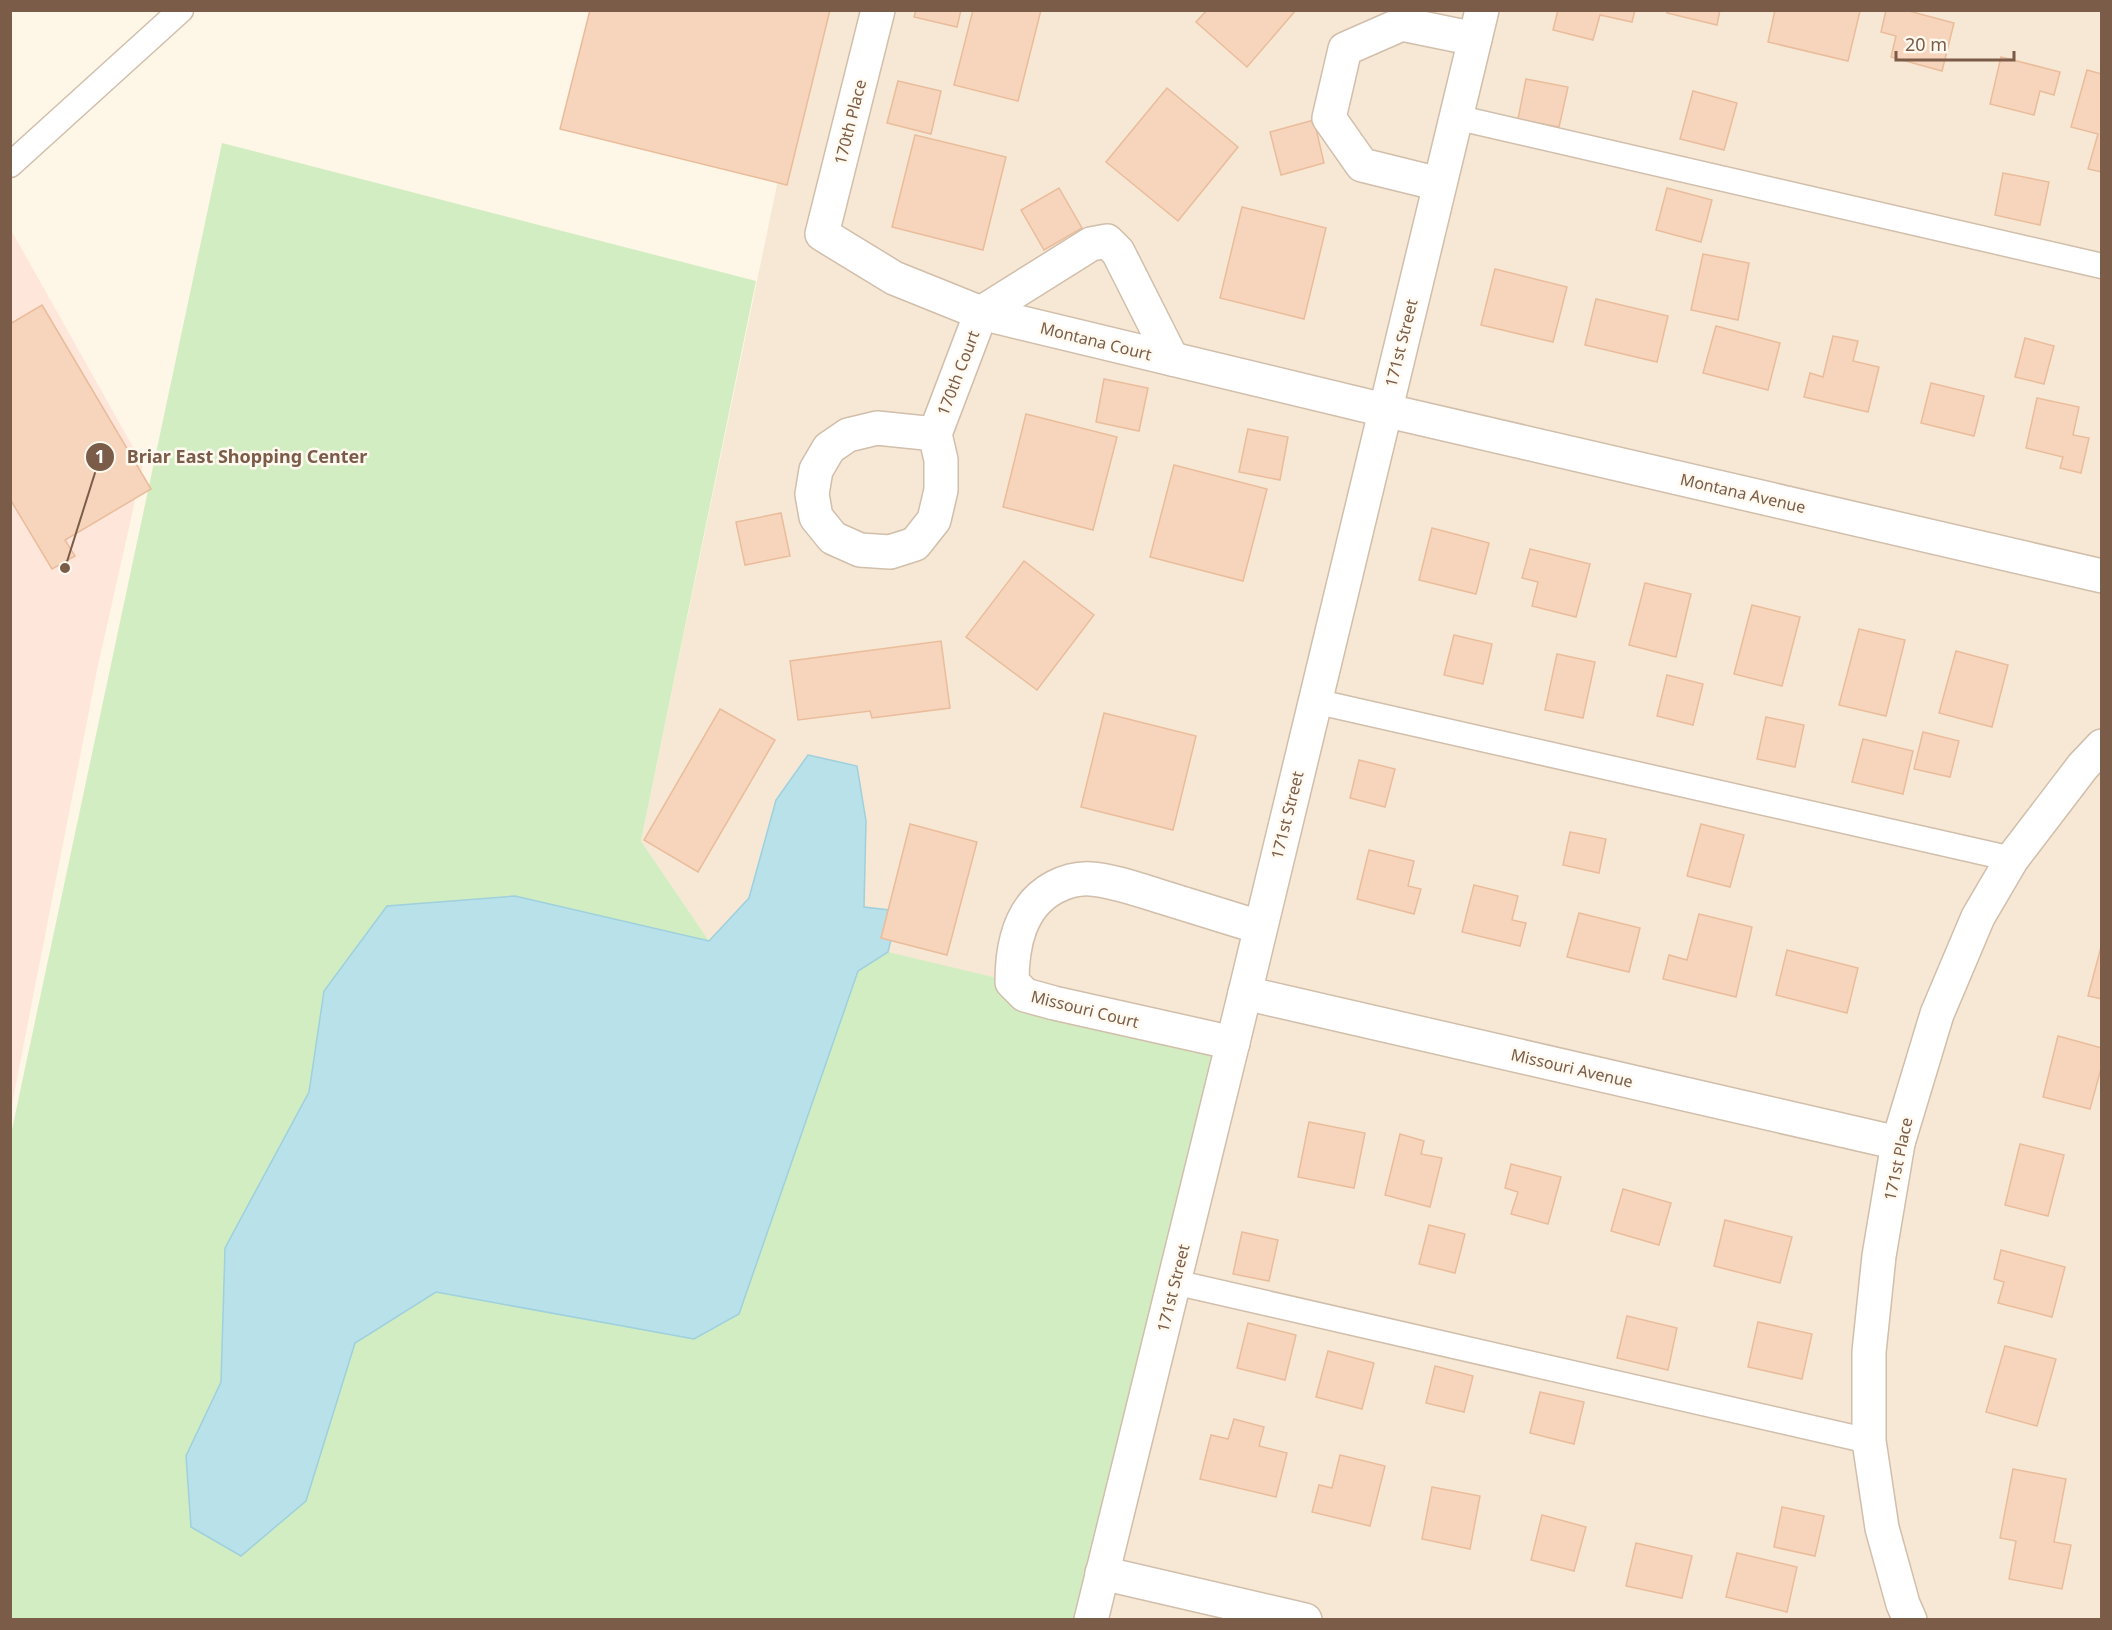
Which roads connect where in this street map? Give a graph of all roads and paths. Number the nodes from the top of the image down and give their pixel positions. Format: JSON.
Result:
{"nodes":[{"id":1,"x":181,"y":10,"type":"edge"},
{"id":2,"x":878,"y":10,"type":"edge"},
{"id":3,"x":1478,"y":25,"type":"edge"},
{"id":4,"x":1455,"y":117,"type":"junction"},
{"id":5,"x":10,"y":165,"type":"edge"},
{"id":6,"x":1439,"y":184,"type":"junction"},
{"id":7,"x":822,"y":234,"type":"joint"},
{"id":8,"x":2102,"y":266,"type":"edge"},
{"id":9,"x":981,"y":313,"type":"junction"},
{"id":10,"x":1172,"y":359,"type":"junction"},
{"id":11,"x":1384,"y":410,"type":"junction"},
{"id":12,"x":935,"y":434,"type":"junction"},
{"id":13,"x":2102,"y":576,"type":"edge"},
{"id":14,"x":1314,"y":700,"type":"junction"},
{"id":15,"x":2102,"y":746,"type":"edge"},
{"id":16,"x":2012,"y":859,"type":"junction"},
{"id":17,"x":1259,"y":927,"type":"junction"},
{"id":18,"x":1245,"y":993,"type":"junction"},
{"id":19,"x":1233,"y":1043,"type":"junction"},
{"id":20,"x":1898,"y":1143,"type":"junction"},
{"id":21,"x":1174,"y":1282,"type":"junction"},
{"id":22,"x":1869,"y":1442,"type":"junction"},
{"id":23,"x":1102,"y":1573,"type":"junction"},
{"id":24,"x":1091,"y":1620,"type":"edge"},
{"id":25,"x":1305,"y":1620,"type":"edge"},
{"id":26,"x":1910,"y":1620,"type":"edge"}],
"edges":[{"from":1,"to":5,"type":"lane"},
{"from":2,"to":7,"type":"street","name":"170th Place"},
{"from":3,"to":4,"type":"street","name":"171st Street"},
{"from":3,"to":6,"type":"street"},
{"from":4,"to":6,"type":"street","name":"171st Street"},
{"from":4,"to":8,"type":"lane"},
{"from":6,"to":11,"type":"street","name":"171st Street"},
{"from":7,"to":9,"type":"street","name":"Montana Court"},
{"from":9,"to":10,"type":"street","name":"Montana Court"},
{"from":9,"to":10,"type":"street"},
{"from":9,"to":12,"type":"street","name":"170th Court"},
{"from":10,"to":11,"type":"street","name":"Montana Court"},
{"from":11,"to":13,"type":"street","name":"Montana Avenue"},
{"from":11,"to":14,"type":"street","name":"171st Street"},
{"from":12,"to":12,"type":"street","name":"170th Court"},
{"from":14,"to":16,"type":"lane"},
{"from":14,"to":17,"type":"street","name":"171st Street"},
{"from":15,"to":16,"type":"street","name":"171st Place"},
{"from":16,"to":20,"type":"street","name":"171st Place"},
{"from":17,"to":18,"type":"street","name":"171st Street"},
{"from":17,"to":19,"type":"street","name":"Missouri Court"},
{"from":18,"to":19,"type":"street","name":"171st Street"},
{"from":18,"to":20,"type":"street","name":"Missouri Avenue"},
{"from":19,"to":21,"type":"street","name":"171st Street"},
{"from":20,"to":22,"type":"street","name":"171st Place"},
{"from":21,"to":22,"type":"lane"},
{"from":21,"to":23,"type":"street","name":"171st Street"},
{"from":22,"to":26,"type":"street","name":"171st Place"},
{"from":23,"to":24,"type":"street","name":"171st Street"},
{"from":23,"to":25,"type":"street"}]}
